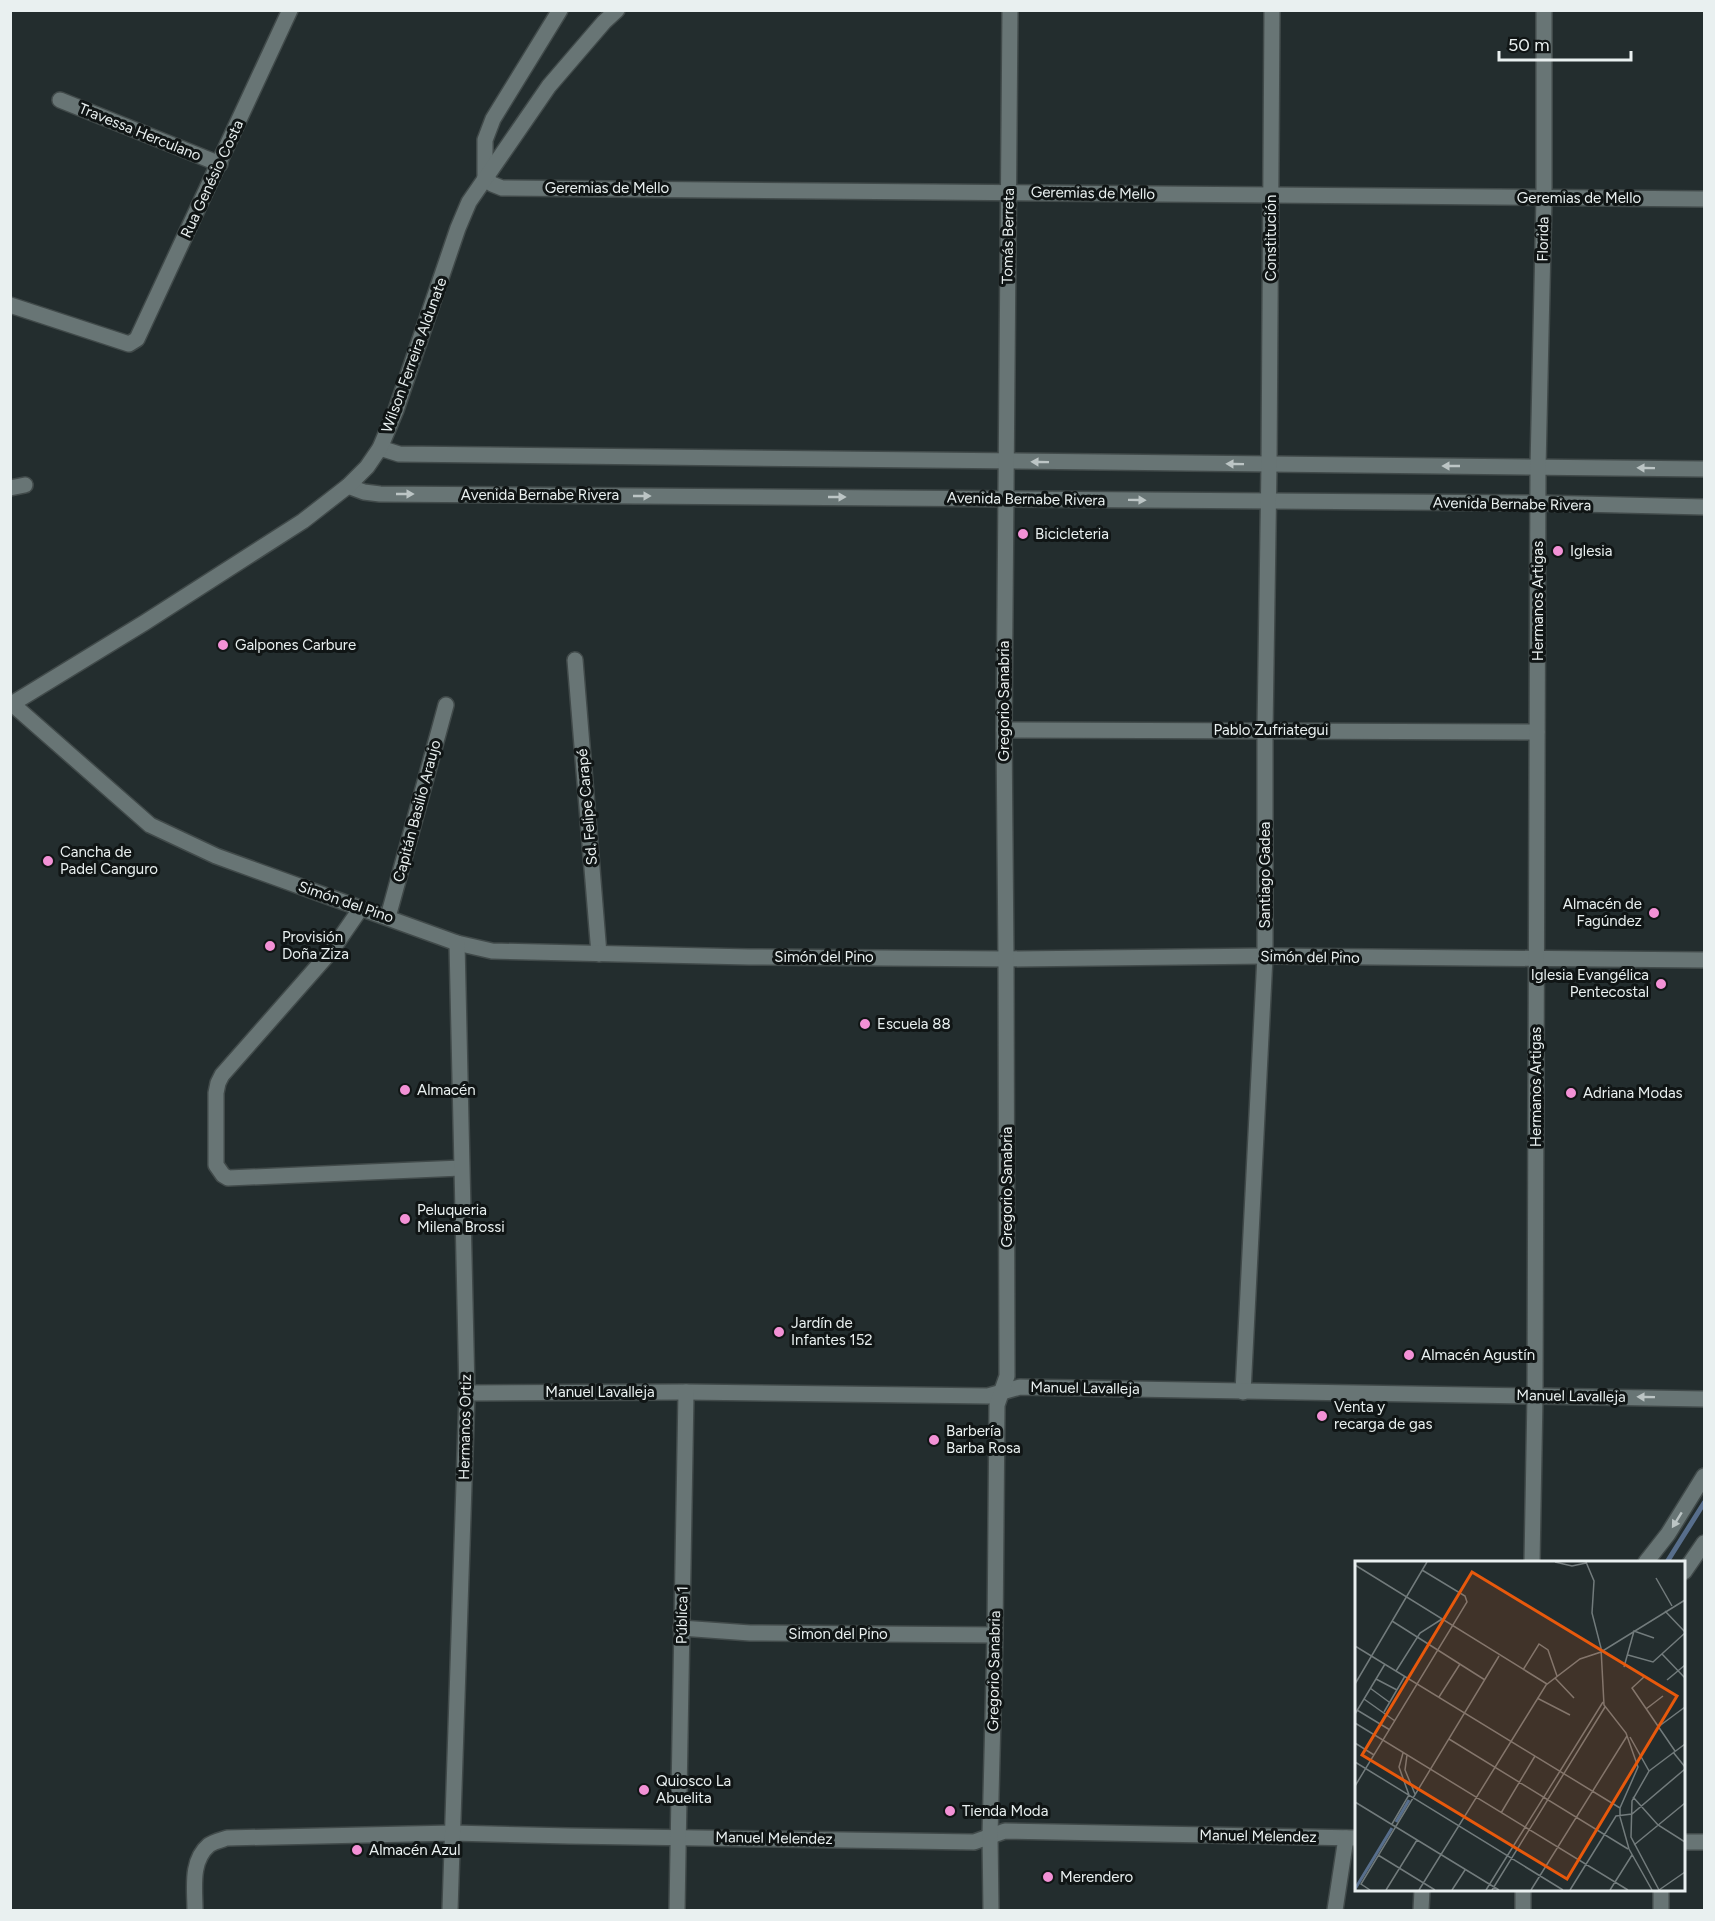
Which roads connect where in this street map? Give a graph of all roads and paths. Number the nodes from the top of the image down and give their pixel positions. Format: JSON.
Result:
{"nodes":[{"id":1,"x":290,"y":10,"type":"edge"},
{"id":2,"x":560,"y":10,"type":"edge"},
{"id":3,"x":617,"y":10,"type":"edge"},
{"id":4,"x":1010,"y":10,"type":"edge"},
{"id":5,"x":1272,"y":10,"type":"edge"},
{"id":6,"x":1544,"y":10,"type":"edge"},
{"id":7,"x":60,"y":100,"type":"dead end"},
{"id":8,"x":220,"y":164,"type":"junction"},
{"id":9,"x":485,"y":177,"type":"junction"},
{"id":10,"x":1009,"y":191,"type":"junction"},
{"id":11,"x":1271,"y":195,"type":"junction"},
{"id":12,"x":1544,"y":198,"type":"junction"},
{"id":13,"x":1704,"y":199,"type":"edge"},
{"id":14,"x":10,"y":304,"type":"edge"},
{"id":15,"x":380,"y":448,"type":"junction"},
{"id":16,"x":1006,"y":462,"type":"junction"},
{"id":17,"x":1269,"y":465,"type":"junction"},
{"id":18,"x":1538,"y":467,"type":"junction"},
{"id":19,"x":1704,"y":470,"type":"edge"},
{"id":20,"x":348,"y":486,"type":"junction"},
{"id":21,"x":1005,"y":498,"type":"junction"},
{"id":22,"x":1268,"y":502,"type":"junction"},
{"id":23,"x":1538,"y":503,"type":"junction"},
{"id":24,"x":1704,"y":507,"type":"edge"},
{"id":25,"x":575,"y":660,"type":"dead end"},
{"id":26,"x":11,"y":704,"type":"edge"},
{"id":27,"x":446,"y":705,"type":"dead end"},
{"id":28,"x":1004,"y":730,"type":"junction"},
{"id":29,"x":1265,"y":730,"type":"junction"},
{"id":30,"x":1537,"y":732,"type":"junction"},
{"id":31,"x":361,"y":908,"type":"junction"},
{"id":32,"x":388,"y":917,"type":"junction"},
{"id":33,"x":458,"y":943,"type":"junction"},
{"id":34,"x":599,"y":954,"type":"junction"},
{"id":35,"x":1265,"y":956,"type":"junction"},
{"id":36,"x":1006,"y":959,"type":"junction"},
{"id":37,"x":1536,"y":959,"type":"junction"},
{"id":38,"x":1704,"y":960,"type":"edge"},
{"id":39,"x":461,"y":1167,"type":"junction"},
{"id":40,"x":686,"y":1392,"type":"junction"},
{"id":41,"x":1001,"y":1392,"type":"junction"},
{"id":42,"x":1243,"y":1392,"type":"junction"},
{"id":43,"x":467,"y":1393,"type":"junction"},
{"id":44,"x":1535,"y":1395,"type":"junction"},
{"id":45,"x":1704,"y":1399,"type":"edge"},
{"id":46,"x":1704,"y":1476,"type":"edge"},
{"id":47,"x":1704,"y":1543,"type":"edge"},
{"id":48,"x":1532,"y":1561,"type":"edge"},
{"id":49,"x":1648,"y":1561,"type":"edge"},
{"id":50,"x":1685,"y":1569,"type":"edge"},
{"id":51,"x":681,"y":1628,"type":"junction"},
{"id":52,"x":995,"y":1635,"type":"junction"},
{"id":53,"x":453,"y":1833,"type":"junction"},
{"id":54,"x":990,"y":1836,"type":"junction"},
{"id":55,"x":679,"y":1838,"type":"junction"},
{"id":56,"x":1351,"y":1838,"type":"edge"},
{"id":57,"x":1685,"y":1842,"type":"edge"},
{"id":58,"x":1704,"y":1842,"type":"edge"},
{"id":59,"x":1422,"y":1891,"type":"edge"},
{"id":60,"x":1522,"y":1891,"type":"edge"},
{"id":61,"x":1661,"y":1891,"type":"edge"},
{"id":62,"x":195,"y":1911,"type":"edge"},
{"id":63,"x":450,"y":1911,"type":"edge"},
{"id":64,"x":677,"y":1911,"type":"edge"},
{"id":65,"x":991,"y":1911,"type":"edge"},
{"id":66,"x":1335,"y":1911,"type":"edge"},
{"id":67,"x":1421,"y":1911,"type":"edge"},
{"id":68,"x":1522,"y":1911,"type":"edge"},
{"id":69,"x":1661,"y":1911,"type":"edge"}],
"edges":[{"from":1,"to":8,"type":"street","name":"Rua Genésio Costa"},
{"from":2,"to":9,"type":"street"},
{"from":3,"to":9,"type":"street","name":"Wilson Ferreira Aldunate"},
{"from":4,"to":10,"type":"street","name":"Tomás Berreta"},
{"from":5,"to":11,"type":"street","name":"Constitución"},
{"from":6,"to":12,"type":"street","name":"Florida"},
{"from":7,"to":8,"type":"street","name":"Travessa Herculano"},
{"from":8,"to":14,"type":"street","name":"Rua Genésio Costa"},
{"from":9,"to":10,"type":"street","name":"Geremias de Mello"},
{"from":9,"to":15,"type":"street","name":"Wilson Ferreira Aldunate"},
{"from":10,"to":11,"type":"street","name":"Geremias de Mello"},
{"from":10,"to":16,"type":"street","name":"Tomás Berreta"},
{"from":11,"to":12,"type":"street","name":"Geremias de Mello"},
{"from":11,"to":17,"type":"street","name":"Constitución"},
{"from":12,"to":13,"type":"street","name":"Geremias de Mello"},
{"from":12,"to":18,"type":"street","name":"Florida"},
{"from":15,"to":16,"type":"street"},
{"from":15,"to":20,"type":"street","name":"Wilson Ferreira Aldunate"},
{"from":17,"to":16,"type":"street","one_way":true},
{"from":16,"to":21,"type":"street","name":"Gregorio Sanabria"},
{"from":18,"to":17,"type":"street","one_way":true},
{"from":17,"to":22,"type":"street","name":"Santiago Gadea"},
{"from":19,"to":18,"type":"street","one_way":true},
{"from":18,"to":23,"type":"street","name":"Hermanos Artigas"},
{"from":20,"to":21,"type":"street","name":"Avenida Bernabe Rivera","one_way":true},
{"from":20,"to":26,"type":"street","name":"Wilson Ferreira Aldunate"},
{"from":21,"to":22,"type":"street","name":"Avenida Bernabe Rivera","one_way":true},
{"from":21,"to":28,"type":"street","name":"Gregorio Sanabria"},
{"from":22,"to":23,"type":"street","name":"Avenida Bernabe Rivera"},
{"from":22,"to":29,"type":"street","name":"Santiago Gadea"},
{"from":23,"to":24,"type":"street","name":"Avenida Bernabe Rivera"},
{"from":23,"to":30,"type":"street","name":"Hermanos Artigas"},
{"from":25,"to":34,"type":"street","name":"Sd. Felipe Carapé"},
{"from":26,"to":31,"type":"street","name":"Simón del Pino"},
{"from":27,"to":32,"type":"street","name":"Capitán Basilio Araujo"},
{"from":28,"to":29,"type":"street","name":"Pablo Zufriategui"},
{"from":28,"to":36,"type":"street","name":"Gregorio Sanabria"},
{"from":29,"to":30,"type":"street","name":"Pablo Zufriategui"},
{"from":29,"to":35,"type":"street","name":"Santiago Gadea"},
{"from":30,"to":37,"type":"street","name":"Hermanos Artigas"},
{"from":31,"to":32,"type":"street","name":"Simón del Pino"},
{"from":31,"to":39,"type":"street"},
{"from":32,"to":33,"type":"street","name":"Simón del Pino"},
{"from":33,"to":34,"type":"street","name":"Simón del Pino"},
{"from":33,"to":39,"type":"street","name":"Hermanos Ortiz"},
{"from":34,"to":36,"type":"street","name":"Simón del Pino"},
{"from":35,"to":36,"type":"street","name":"Simón del Pino"},
{"from":35,"to":37,"type":"street","name":"Simón del Pino"},
{"from":35,"to":42,"type":"street","name":"Santiago Gadea"},
{"from":36,"to":41,"type":"street","name":"Gregorio Sanabria"},
{"from":37,"to":38,"type":"street","name":"Simón del Pino"},
{"from":37,"to":44,"type":"street","name":"Hermanos Artigas"},
{"from":39,"to":43,"type":"street","name":"Hermanos Ortiz"},
{"from":40,"to":41,"type":"street","name":"Manuel Lavalleja"},
{"from":40,"to":43,"type":"street","name":"Manuel Lavalleja"},
{"from":40,"to":51,"type":"street","name":"Pública 1"},
{"from":41,"to":42,"type":"street","name":"Manuel Lavalleja"},
{"from":41,"to":52,"type":"street","name":"Gregorio Sanabria"},
{"from":42,"to":44,"type":"street","name":"Manuel Lavalleja"},
{"from":43,"to":53,"type":"street","name":"Hermanos Ortiz"},
{"from":45,"to":44,"type":"street","name":"Manuel Lavalleja","one_way":true},
{"from":44,"to":48,"type":"street","name":"Hermanos Artigas"},
{"from":46,"to":49,"type":"street","one_way":true},
{"from":47,"to":50,"type":"street"},
{"from":51,"to":52,"type":"street","name":"Simon del Pino"},
{"from":51,"to":55,"type":"street","name":"Pública 1"},
{"from":52,"to":54,"type":"street","name":"Gregorio Sanabria"},
{"from":53,"to":55,"type":"street","name":"Manuel Melendez"},
{"from":53,"to":62,"type":"street","name":"Manuel Melendez"},
{"from":53,"to":63,"type":"street","name":"Hermanos Ortiz"},
{"from":54,"to":55,"type":"street","name":"Manuel Melendez"},
{"from":54,"to":56,"type":"street","name":"Manuel Melendez"},
{"from":54,"to":65,"type":"street","name":"Gregorio Sanabria"},
{"from":55,"to":64,"type":"street","name":"Pública 1"},
{"from":56,"to":66,"type":"street"},
{"from":57,"to":58,"type":"street"},
{"from":59,"to":67,"type":"street"},
{"from":60,"to":68,"type":"street"},
{"from":61,"to":69,"type":"street"}]}
